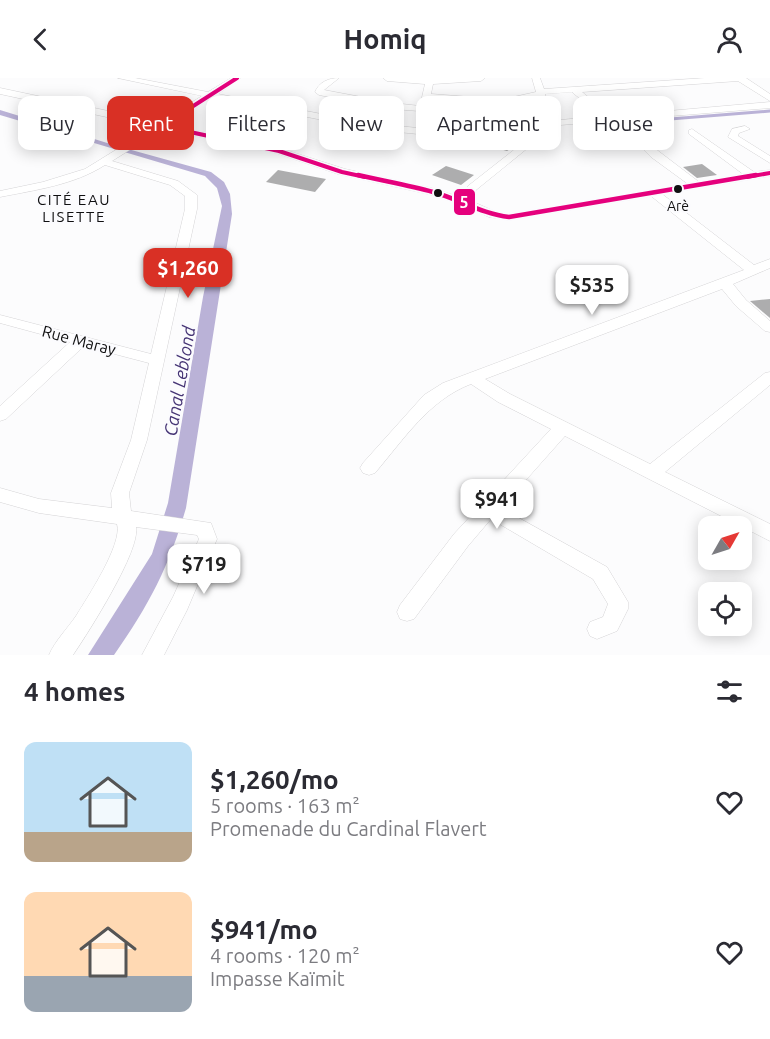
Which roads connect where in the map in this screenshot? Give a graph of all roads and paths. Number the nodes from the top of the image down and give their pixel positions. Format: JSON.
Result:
{"nodes":[{"id":1,"x":122,"y":78,"type":"edge"},
{"id":2,"x":237,"y":78,"type":"edge"},
{"id":3,"x":335,"y":78,"type":"edge"},
{"id":4,"x":387,"y":78,"type":"edge"},
{"id":5,"x":481,"y":78,"type":"edge"},
{"id":6,"x":537,"y":78,"type":"edge"},
{"id":7,"x":741,"y":78,"type":"edge"},
{"id":8,"x":430,"y":80,"type":"edge"},
{"id":9,"x":0,"y":91,"type":"edge"},
{"id":10,"x":576,"y":91,"type":"junction"},
{"id":11,"x":541,"y":93,"type":"junction"},
{"id":12,"x":210,"y":95,"type":"junction"},
{"id":13,"x":428,"y":96,"type":"edge"},
{"id":14,"x":528,"y":96,"type":"edge"},
{"id":15,"x":542,"y":96,"type":"edge"},
{"id":16,"x":582,"y":96,"type":"edge"},
{"id":17,"x":770,"y":98,"type":"edge"},
{"id":18,"x":194,"y":105,"type":"edge"},
{"id":19,"x":770,"y":105,"type":"edge"},
{"id":20,"x":416,"y":108,"type":"edge"},
{"id":21,"x":674,"y":113,"type":"edge"},
{"id":22,"x":107,"y":114,"type":"edge"},
{"id":23,"x":745,"y":129,"type":"dead end"},
{"id":24,"x":416,"y":131,"type":"edge"},
{"id":25,"x":692,"y":132,"type":"dead end"},
{"id":26,"x":194,"y":133,"type":"edge"},
{"id":27,"x":124,"y":150,"type":"edge"},
{"id":28,"x":520,"y":150,"type":"edge"},
{"id":29,"x":650,"y":150,"type":"edge"},
{"id":30,"x":109,"y":160,"type":"junction"},
{"id":31,"x":770,"y":160,"type":"edge"},
{"id":32,"x":770,"y":173,"type":"edge"},
{"id":33,"x":752,"y":176,"type":"junction"},
{"id":34,"x":697,"y":185,"type":"junction"},
{"id":35,"x":2,"y":193,"type":"edge"},
{"id":36,"x":655,"y":194,"type":"junction"},
{"id":37,"x":462,"y":201,"type":"junction"},
{"id":38,"x":770,"y":263,"type":"edge"},
{"id":39,"x":753,"y":271,"type":"junction"},
{"id":40,"x":723,"y":284,"type":"junction"},
{"id":41,"x":0,"y":319,"type":"edge"},
{"id":42,"x":770,"y":328,"type":"edge"},
{"id":43,"x":80,"y":341,"type":"junction"},
{"id":44,"x":158,"y":360,"type":"junction"},
{"id":45,"x":770,"y":377,"type":"edge"},
{"id":46,"x":473,"y":378,"type":"junction"},
{"id":47,"x":0,"y":415,"type":"edge"},
{"id":48,"x":562,"y":428,"type":"junction"},
{"id":49,"x":369,"y":468,"type":"dead end"},
{"id":50,"x":651,"y":473,"type":"junction"},
{"id":51,"x":0,"y":495,"type":"edge"},
{"id":52,"x":490,"y":510,"type":"junction"},
{"id":53,"x":134,"y":519,"type":"junction"},
{"id":54,"x":770,"y":533,"type":"edge"},
{"id":55,"x":407,"y":612,"type":"dead end"},
{"id":56,"x":597,"y":629,"type":"dead end"},
{"id":57,"x":60,"y":655,"type":"edge"},
{"id":58,"x":153,"y":655,"type":"edge"}],
"edges":[{"from":1,"to":12,"type":"street"},
{"from":2,"to":12,"type":"street"},
{"from":3,"to":20,"type":"street"},
{"from":4,"to":8,"type":"street"},
{"from":5,"to":8,"type":"street"},
{"from":6,"to":11,"type":"street"},
{"from":7,"to":10,"type":"street"},
{"from":7,"to":17,"type":"street"},
{"from":8,"to":13,"type":"street"},
{"from":9,"to":22,"type":"street"},
{"from":10,"to":11,"type":"street"},
{"from":10,"to":16,"type":"street"},
{"from":11,"to":14,"type":"street"},
{"from":11,"to":15,"type":"street"},
{"from":12,"to":18,"type":"street"},
{"from":12,"to":24,"type":"street"},
{"from":19,"to":21,"type":"street"},
{"from":23,"to":31,"type":"street"},
{"from":25,"to":33,"type":"street"},
{"from":26,"to":37,"type":"street"},
{"from":27,"to":30,"type":"street"},
{"from":28,"to":37,"type":"street"},
{"from":29,"to":34,"type":"street"},
{"from":30,"to":35,"type":"street"},
{"from":30,"to":44,"type":"street"},
{"from":32,"to":33,"type":"street"},
{"from":33,"to":34,"type":"street"},
{"from":34,"to":36,"type":"street"},
{"from":36,"to":37,"type":"street"},
{"from":36,"to":39,"type":"street"},
{"from":38,"to":39,"type":"street"},
{"from":39,"to":40,"type":"street"},
{"from":40,"to":42,"type":"street"},
{"from":40,"to":46,"type":"street"},
{"from":41,"to":43,"type":"street","name":"Rue Maray"},
{"from":43,"to":44,"type":"street","name":"Rue Maray"},
{"from":43,"to":47,"type":"street"},
{"from":44,"to":53,"type":"street"},
{"from":45,"to":50,"type":"street"},
{"from":46,"to":48,"type":"street"},
{"from":46,"to":49,"type":"street"},
{"from":48,"to":50,"type":"street"},
{"from":48,"to":52,"type":"street"},
{"from":50,"to":54,"type":"street"},
{"from":51,"to":53,"type":"street"},
{"from":52,"to":55,"type":"street"},
{"from":52,"to":56,"type":"street"},
{"from":53,"to":57,"type":"street"},
{"from":53,"to":58,"type":"street"}]}
